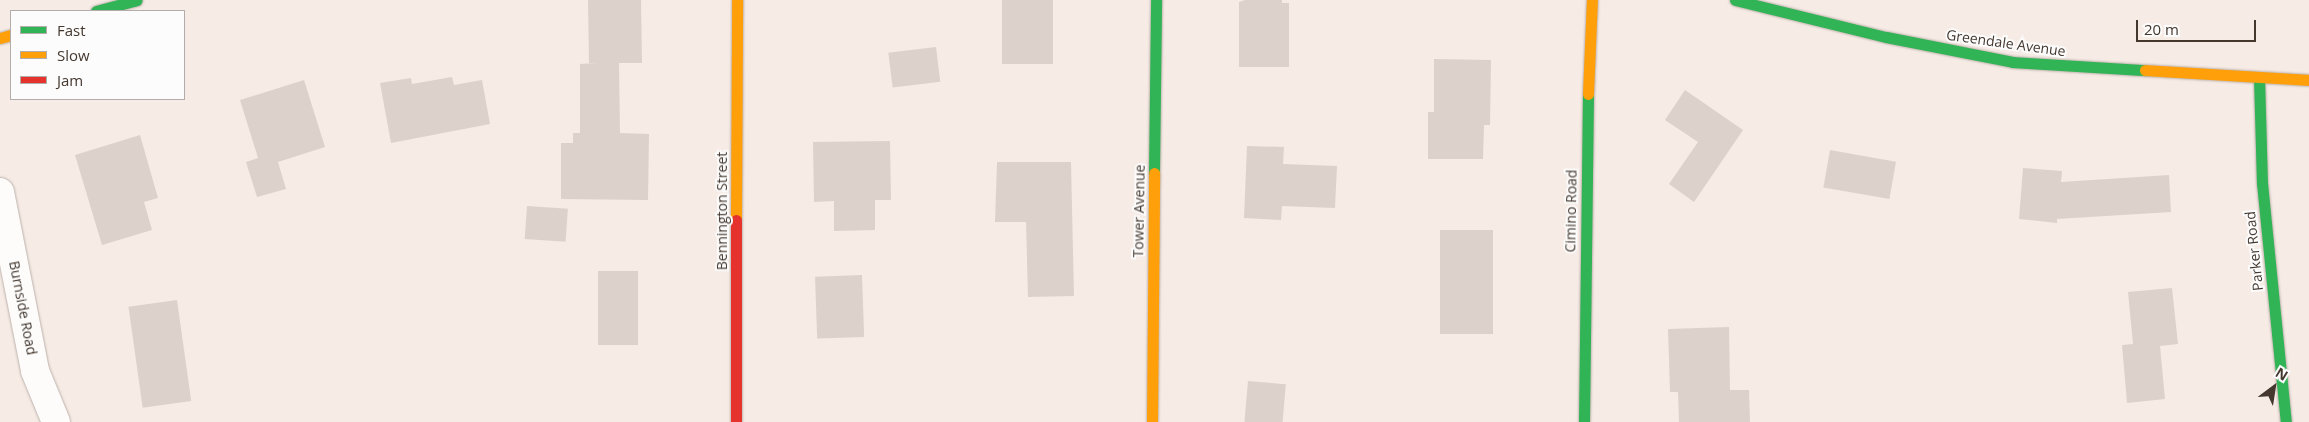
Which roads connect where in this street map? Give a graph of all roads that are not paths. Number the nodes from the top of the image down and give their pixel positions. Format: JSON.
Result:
{"nodes":[{"id":1,"x":137,"y":0,"type":"edge"},
{"id":2,"x":737,"y":0,"type":"edge"},
{"id":3,"x":1156,"y":0,"type":"edge"},
{"id":4,"x":1592,"y":0,"type":"edge"},
{"id":5,"x":1735,"y":0,"type":"edge"},
{"id":6,"x":100,"y":10,"type":"edge"},
{"id":7,"x":2259,"y":77,"type":"junction"},
{"id":8,"x":2309,"y":80,"type":"edge"},
{"id":9,"x":0,"y":192,"type":"edge"},
{"id":10,"x":56,"y":422,"type":"edge"},
{"id":11,"x":736,"y":422,"type":"edge"},
{"id":12,"x":1152,"y":422,"type":"edge"},
{"id":13,"x":1584,"y":422,"type":"edge"},
{"id":14,"x":2286,"y":422,"type":"edge"}],
"edges":[{"from":1,"to":6,"type":"street"},
{"from":2,"to":11,"type":"street","name":"Bennington Street"},
{"from":3,"to":12,"type":"street","name":"Tower Avenue"},
{"from":4,"to":13,"type":"street","name":"Cimino Road"},
{"from":5,"to":7,"type":"street","name":"Greendale Avenue"},
{"from":7,"to":8,"type":"street","name":"Greendale Avenue"},
{"from":7,"to":14,"type":"street","name":"Parker Road"},
{"from":9,"to":10,"type":"street","name":"Burnside Road"}]}
